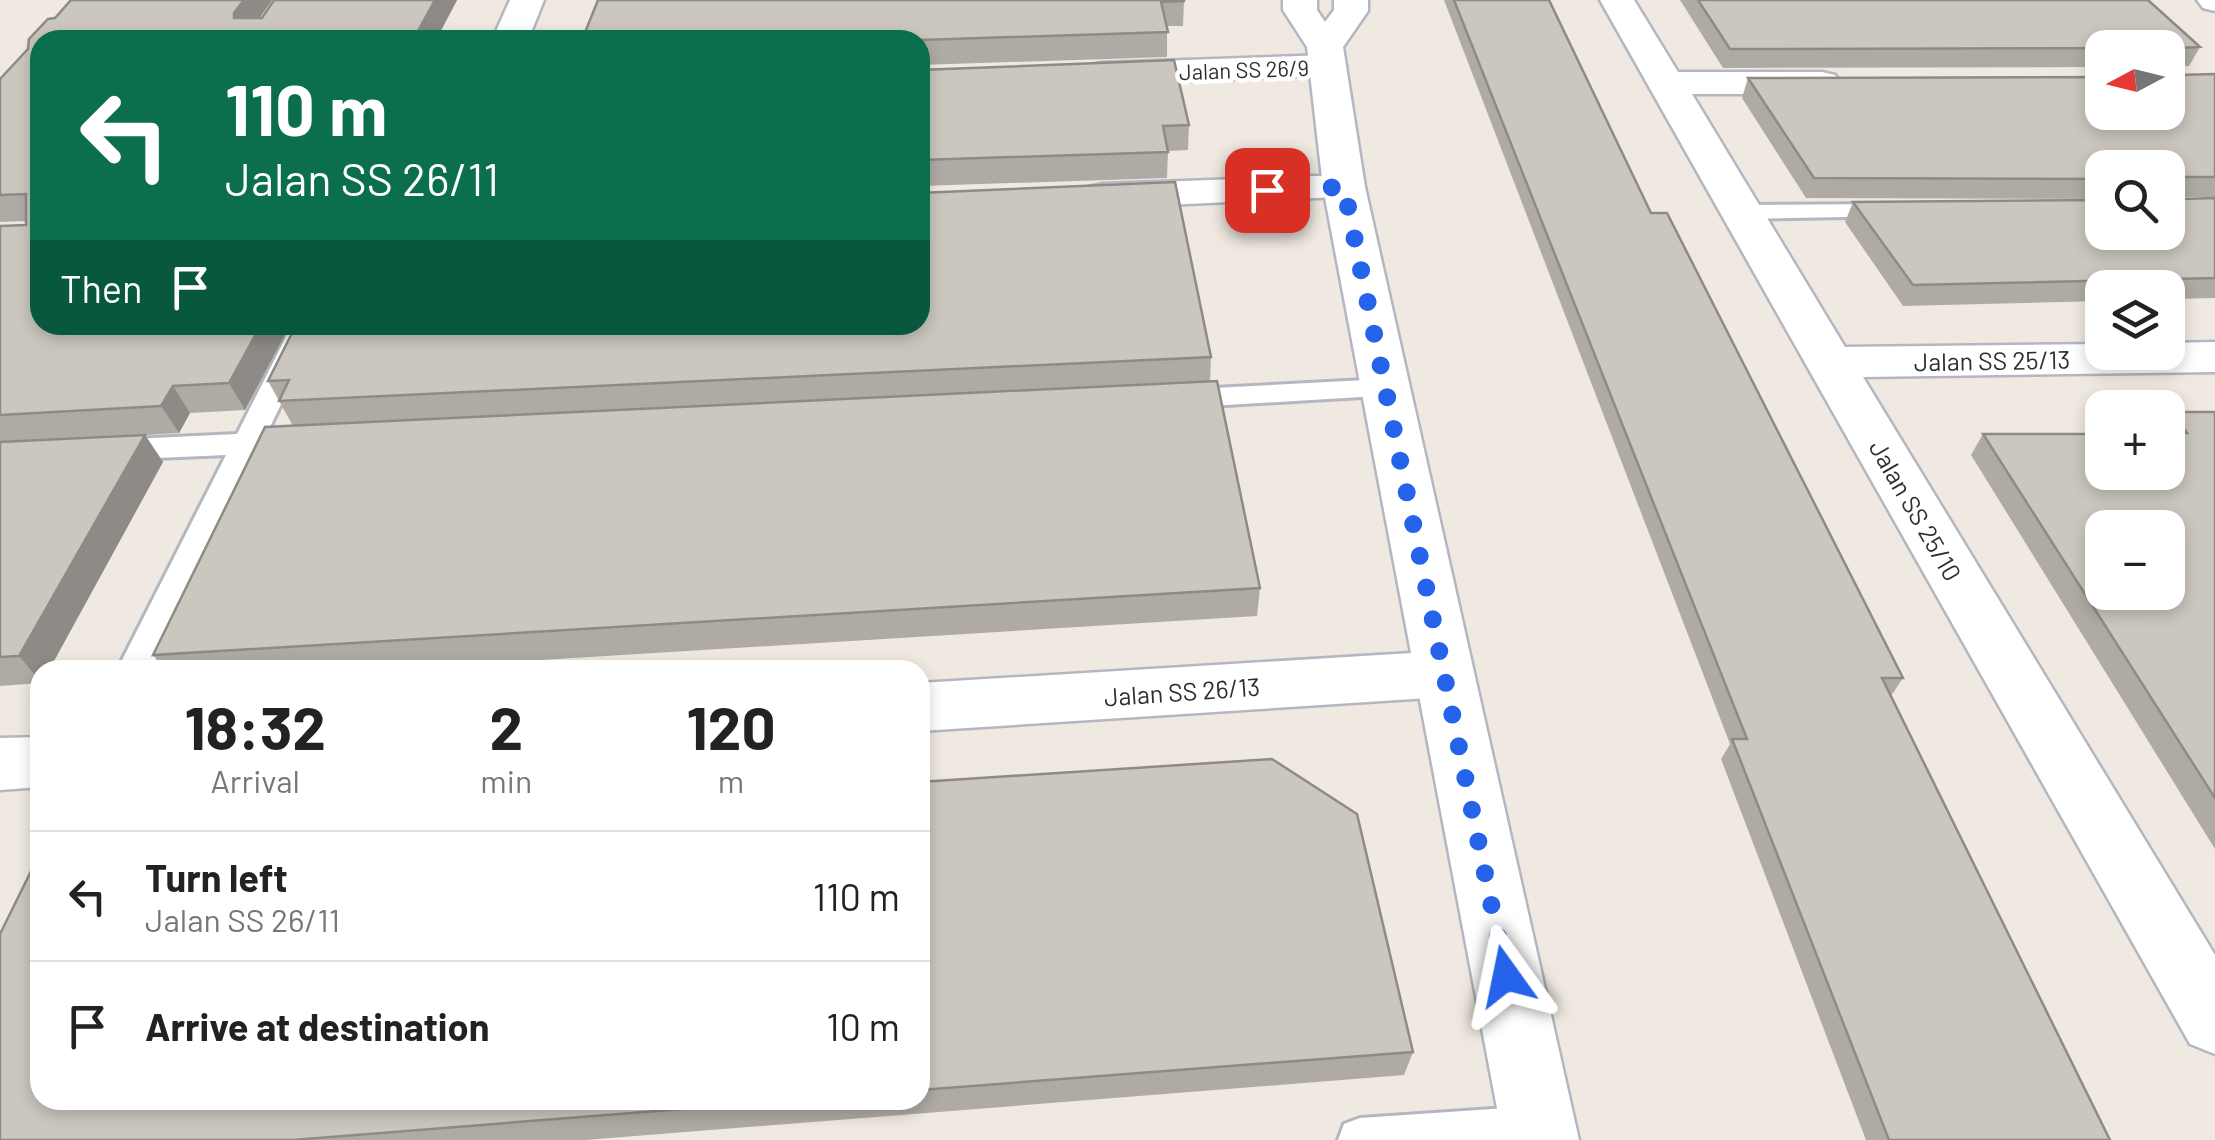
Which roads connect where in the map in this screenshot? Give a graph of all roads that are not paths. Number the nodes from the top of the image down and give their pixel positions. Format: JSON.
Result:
{"nodes":[{"id":1,"x":527,"y":0,"type":"edge"},
{"id":2,"x":1300,"y":0,"type":"edge"},
{"id":3,"x":1350,"y":0,"type":"edge"},
{"id":4,"x":1616,"y":0,"type":"edge"},
{"id":5,"x":514,"y":30,"type":"edge"},
{"id":6,"x":1327,"y":56,"type":"junction"},
{"id":7,"x":1076,"y":74,"type":"edge"},
{"id":8,"x":1864,"y":82,"type":"edge"},
{"id":9,"x":1665,"y":83,"type":"junction"},
{"id":10,"x":1344,"y":187,"type":"junction"},
{"id":11,"x":1055,"y":198,"type":"edge"},
{"id":12,"x":1912,"y":211,"type":"edge"},
{"id":13,"x":1741,"y":212,"type":"junction"},
{"id":14,"x":301,"y":335,"type":"edge"},
{"id":15,"x":2215,"y":358,"type":"edge"},
{"id":16,"x":1829,"y":362,"type":"junction"},
{"id":17,"x":1385,"y":388,"type":"junction"},
{"id":18,"x":1146,"y":400,"type":"edge"},
{"id":19,"x":327,"y":440,"type":"edge"},
{"id":20,"x":247,"y":444,"type":"junction"},
{"id":21,"x":76,"y":452,"type":"edge"},
{"id":22,"x":139,"y":660,"type":"edge"},
{"id":23,"x":1444,"y":674,"type":"junction"},
{"id":24,"x":930,"y":706,"type":"edge"},
{"id":25,"x":30,"y":762,"type":"edge"},
{"id":26,"x":0,"y":764,"type":"edge"},
{"id":27,"x":2215,"y":1020,"type":"edge"},
{"id":28,"x":1539,"y":1134,"type":"edge"},
{"id":29,"x":1360,"y":1140,"type":"edge"}],
"edges":[{"from":1,"to":5,"type":"street"},
{"from":2,"to":6,"type":"street"},
{"from":3,"to":6,"type":"street"},
{"from":4,"to":9,"type":"street","name":"Jalan SS 25/10"},
{"from":6,"to":7,"type":"street","name":"Jalan SS 26/9"},
{"from":6,"to":10,"type":"street"},
{"from":8,"to":9,"type":"street"},
{"from":9,"to":13,"type":"street","name":"Jalan SS 25/10"},
{"from":10,"to":11,"type":"street"},
{"from":10,"to":17,"type":"street"},
{"from":12,"to":13,"type":"lane"},
{"from":13,"to":16,"type":"street","name":"Jalan SS 25/10"},
{"from":14,"to":20,"type":"lane"},
{"from":15,"to":16,"type":"street","name":"Jalan SS 25/13"},
{"from":16,"to":27,"type":"street","name":"Jalan SS 25/10"},
{"from":17,"to":18,"type":"lane"},
{"from":17,"to":23,"type":"street"},
{"from":19,"to":20,"type":"lane"},
{"from":20,"to":21,"type":"lane"},
{"from":20,"to":22,"type":"lane"},
{"from":23,"to":24,"type":"street","name":"Jalan SS 26/13"},
{"from":23,"to":28,"type":"street"},
{"from":25,"to":26,"type":"street"},
{"from":28,"to":29,"type":"lane"}]}
